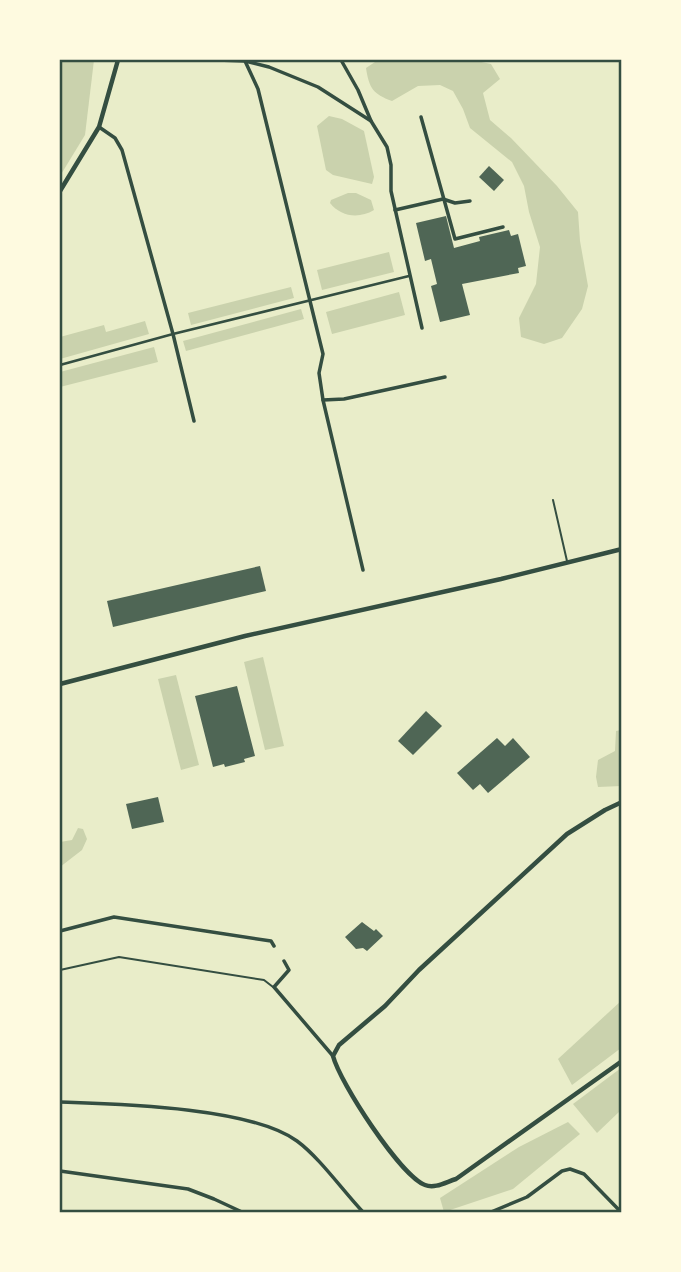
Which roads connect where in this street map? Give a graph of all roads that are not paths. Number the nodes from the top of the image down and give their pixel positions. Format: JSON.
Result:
{"nodes":[{"id":1,"x":118,"y":60,"type":"edge"},
{"id":2,"x":216,"y":60,"type":"edge"},
{"id":3,"x":341,"y":60,"type":"edge"},
{"id":4,"x":245,"y":61,"type":"junction"},
{"id":5,"x":421,"y":117,"type":"dead end"},
{"id":6,"x":371,"y":121,"type":"junction"},
{"id":7,"x":99,"y":127,"type":"junction"},
{"id":8,"x":60,"y":191,"type":"edge"},
{"id":9,"x":443,"y":200,"type":"junction"},
{"id":10,"x":470,"y":201,"type":"dead end"},
{"id":11,"x":396,"y":210,"type":"junction"},
{"id":12,"x":503,"y":227,"type":"dead end"},
{"id":13,"x":409,"y":276,"type":"junction"},
{"id":14,"x":310,"y":300,"type":"junction"},
{"id":15,"x":422,"y":328,"type":"dead end"},
{"id":16,"x":173,"y":334,"type":"junction"},
{"id":17,"x":60,"y":365,"type":"edge"},
{"id":18,"x":445,"y":377,"type":"dead end"},
{"id":19,"x":323,"y":400,"type":"junction"},
{"id":20,"x":194,"y":421,"type":"dead end"},
{"id":21,"x":553,"y":500,"type":"dead end"},
{"id":22,"x":621,"y":549,"type":"edge"},
{"id":23,"x":567,"y":562,"type":"junction"},
{"id":24,"x":363,"y":570,"type":"dead end"},
{"id":25,"x":60,"y":684,"type":"edge"},
{"id":26,"x":621,"y":803,"type":"edge"},
{"id":27,"x":60,"y":931,"type":"edge"},
{"id":28,"x":274,"y":947,"type":"dead end"},
{"id":29,"x":284,"y":961,"type":"dead end"},
{"id":30,"x":60,"y":970,"type":"edge"},
{"id":31,"x":274,"y":987,"type":"junction"},
{"id":32,"x":333,"y":1056,"type":"junction"},
{"id":33,"x":621,"y":1061,"type":"edge"},
{"id":34,"x":60,"y":1102,"type":"edge"},
{"id":35,"x":60,"y":1171,"type":"edge"},
{"id":36,"x":242,"y":1213,"type":"edge"},
{"id":37,"x":363,"y":1213,"type":"edge"},
{"id":38,"x":491,"y":1213,"type":"edge"},
{"id":39,"x":621,"y":1213,"type":"edge"}],
"edges":[{"from":1,"to":7,"type":"street"},
{"from":2,"to":4,"type":"street"},
{"from":3,"to":6,"type":"street"},
{"from":4,"to":6,"type":"street"},
{"from":4,"to":14,"type":"street"},
{"from":5,"to":9,"type":"street"},
{"from":6,"to":11,"type":"street"},
{"from":7,"to":8,"type":"street"},
{"from":7,"to":16,"type":"street"},
{"from":9,"to":10,"type":"street"},
{"from":9,"to":11,"type":"street"},
{"from":9,"to":12,"type":"street"},
{"from":11,"to":13,"type":"street"},
{"from":13,"to":14,"type":"street"},
{"from":13,"to":15,"type":"street"},
{"from":14,"to":16,"type":"street"},
{"from":14,"to":19,"type":"street"},
{"from":16,"to":17,"type":"street"},
{"from":16,"to":20,"type":"street"},
{"from":18,"to":19,"type":"street"},
{"from":19,"to":24,"type":"street"},
{"from":21,"to":23,"type":"lane"},
{"from":22,"to":23,"type":"street"},
{"from":23,"to":25,"type":"street"},
{"from":26,"to":32,"type":"street"},
{"from":27,"to":28,"type":"street"},
{"from":29,"to":31,"type":"street"},
{"from":30,"to":31,"type":"lane"},
{"from":31,"to":32,"type":"street"},
{"from":32,"to":33,"type":"street"},
{"from":34,"to":37,"type":"street"},
{"from":35,"to":36,"type":"street"},
{"from":38,"to":39,"type":"street"}]}
